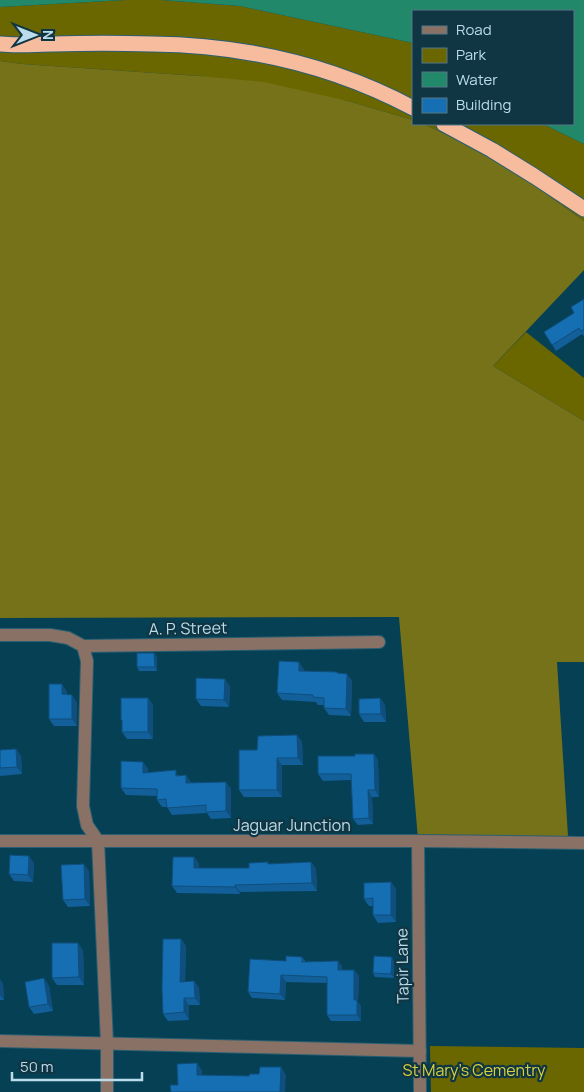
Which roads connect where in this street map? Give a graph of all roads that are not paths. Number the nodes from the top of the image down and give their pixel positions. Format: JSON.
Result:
{"nodes":[{"id":1,"x":0,"y":44,"type":"edge"},
{"id":2,"x":412,"y":107,"type":"edge"},
{"id":3,"x":446,"y":125,"type":"edge"},
{"id":4,"x":584,"y":210,"type":"edge"},
{"id":5,"x":0,"y":635,"type":"edge"},
{"id":6,"x":379,"y":642,"type":"dead end"},
{"id":7,"x":83,"y":646,"type":"junction"},
{"id":8,"x":418,"y":840,"type":"junction"},
{"id":9,"x":0,"y":841,"type":"edge"},
{"id":10,"x":98,"y":841,"type":"junction"},
{"id":11,"x":584,"y":843,"type":"edge"},
{"id":12,"x":0,"y":1041,"type":"edge"},
{"id":13,"x":107,"y":1043,"type":"junction"},
{"id":14,"x":420,"y":1051,"type":"junction"},
{"id":15,"x":107,"y":1092,"type":"edge"},
{"id":16,"x":420,"y":1092,"type":"edge"}],
"edges":[{"from":1,"to":2,"type":"highway"},
{"from":3,"to":4,"type":"highway"},
{"from":5,"to":7,"type":"street","name":"A. P. Street"},
{"from":6,"to":7,"type":"street","name":"A. P. Street"},
{"from":7,"to":10,"type":"street"},
{"from":8,"to":10,"type":"street","name":"Jaguar Junction"},
{"from":8,"to":11,"type":"street","name":"Jaguar Junction"},
{"from":8,"to":14,"type":"street","name":"Tapir Lane"},
{"from":9,"to":10,"type":"street","name":"Jaguar Junction"},
{"from":10,"to":13,"type":"street"},
{"from":12,"to":13,"type":"street"},
{"from":13,"to":14,"type":"street"},
{"from":13,"to":15,"type":"street"},
{"from":14,"to":16,"type":"street","name":"Tapir Lane"}]}
